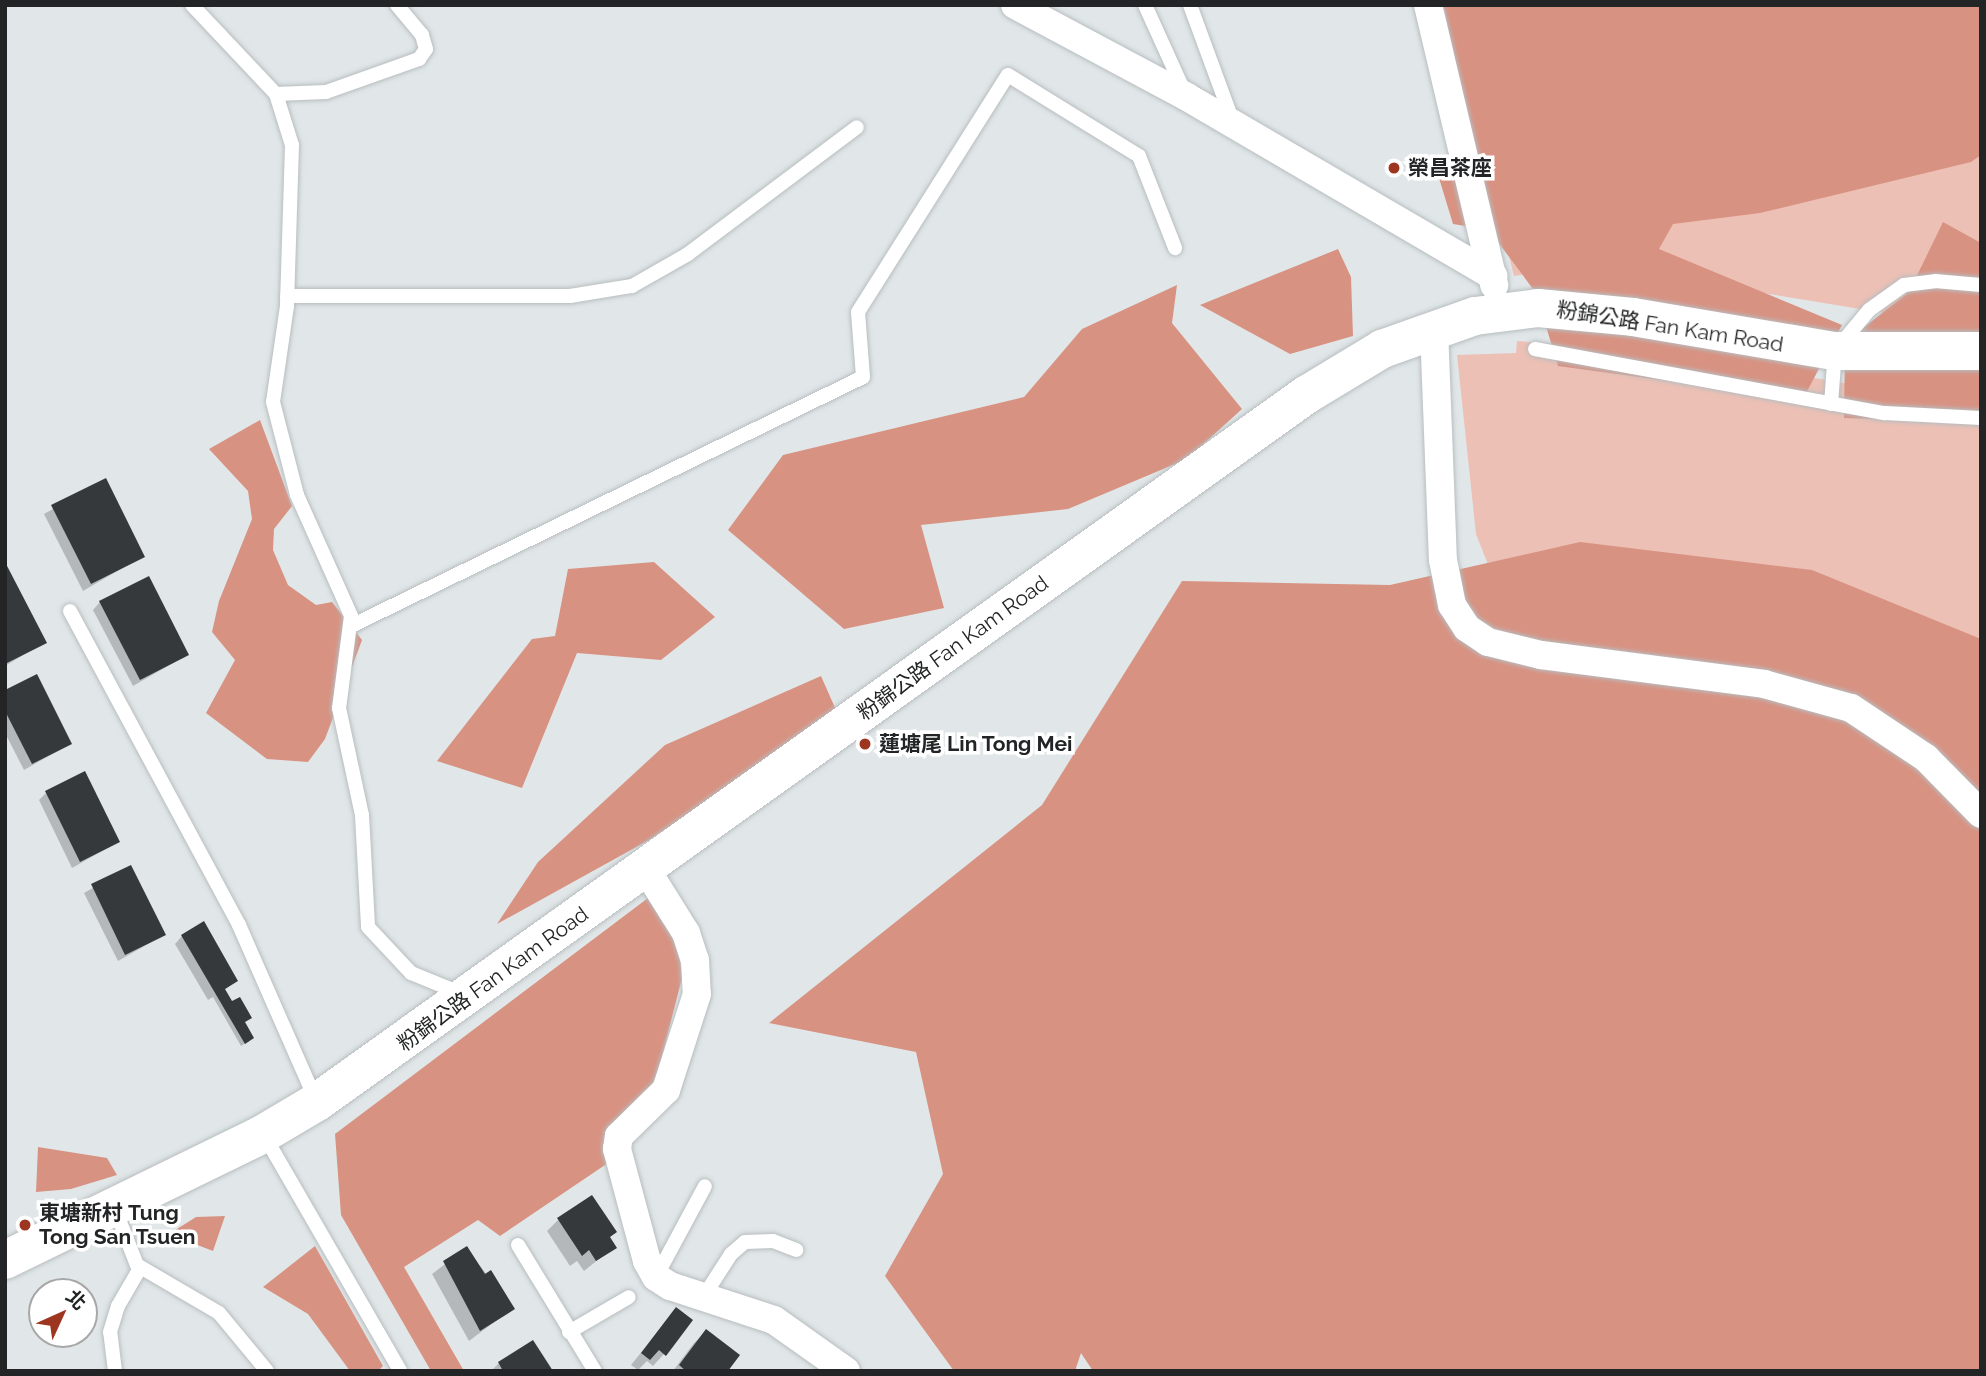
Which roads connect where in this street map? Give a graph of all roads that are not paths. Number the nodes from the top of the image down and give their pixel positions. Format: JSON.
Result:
{"nodes":[{"id":1,"x":192,"y":5,"type":"edge"},
{"id":2,"x":397,"y":5,"type":"edge"},
{"id":3,"x":1015,"y":5,"type":"edge"},
{"id":4,"x":1145,"y":5,"type":"edge"},
{"id":5,"x":1190,"y":5,"type":"edge"},
{"id":6,"x":1428,"y":5,"type":"edge"},
{"id":7,"x":276,"y":94,"type":"junction"},
{"id":8,"x":1187,"y":97,"type":"junction"},
{"id":9,"x":1234,"y":125,"type":"junction"},
{"id":10,"x":857,"y":127,"type":"dead end"},
{"id":11,"x":1175,"y":248,"type":"dead end"},
{"id":12,"x":1981,"y":285,"type":"edge"},
{"id":13,"x":1495,"y":294,"type":"junction"},
{"id":14,"x":287,"y":296,"type":"junction"},
{"id":15,"x":1434,"y":328,"type":"junction"},
{"id":16,"x":1535,"y":349,"type":"dead end"},
{"id":17,"x":1835,"y":351,"type":"junction"},
{"id":18,"x":1981,"y":351,"type":"edge"},
{"id":19,"x":1831,"y":404,"type":"junction"},
{"id":20,"x":1981,"y":418,"type":"edge"},
{"id":21,"x":70,"y":611,"type":"dead end"},
{"id":22,"x":351,"y":626,"type":"junction"},
{"id":23,"x":1981,"y":814,"type":"edge"},
{"id":24,"x":646,"y":869,"type":"junction"},
{"id":25,"x":468,"y":996,"type":"junction"},
{"id":26,"x":317,"y":1102,"type":"junction"},
{"id":27,"x":263,"y":1134,"type":"junction"},
{"id":28,"x":705,"y":1186,"type":"dead end"},
{"id":29,"x":114,"y":1207,"type":"junction"},
{"id":30,"x":518,"y":1245,"type":"dead end"},
{"id":31,"x":796,"y":1250,"type":"dead end"},
{"id":32,"x":5,"y":1261,"type":"edge"},
{"id":33,"x":140,"y":1268,"type":"junction"},
{"id":34,"x":656,"y":1277,"type":"junction"},
{"id":35,"x":704,"y":1296,"type":"junction"},
{"id":36,"x":629,"y":1297,"type":"dead end"},
{"id":37,"x":569,"y":1332,"type":"junction"},
{"id":38,"x":115,"y":1371,"type":"edge"},
{"id":39,"x":267,"y":1371,"type":"edge"},
{"id":40,"x":400,"y":1371,"type":"edge"},
{"id":41,"x":595,"y":1371,"type":"edge"},
{"id":42,"x":846,"y":1371,"type":"edge"}],
"edges":[{"from":1,"to":7,"type":"lane"},
{"from":2,"to":7,"type":"lane"},
{"from":3,"to":8,"type":"street"},
{"from":4,"to":8,"type":"lane"},
{"from":5,"to":9,"type":"lane"},
{"from":6,"to":13,"type":"street"},
{"from":7,"to":14,"type":"lane"},
{"from":8,"to":9,"type":"street"},
{"from":9,"to":13,"type":"street"},
{"from":10,"to":14,"type":"lane"},
{"from":11,"to":22,"type":"lane"},
{"from":12,"to":17,"type":"lane"},
{"from":13,"to":15,"type":"main road","name":"粉錦公路 Fan Kam Road"},
{"from":13,"to":17,"type":"main road","name":"粉錦公路 Fan Kam Road"},
{"from":14,"to":22,"type":"lane"},
{"from":15,"to":23,"type":"street"},
{"from":15,"to":24,"type":"main road","name":"粉錦公路 Fan Kam Road"},
{"from":16,"to":19,"type":"lane"},
{"from":17,"to":18,"type":"main road","name":"粉錦公路 Fan Kam Road"},
{"from":17,"to":19,"type":"lane"},
{"from":19,"to":20,"type":"lane"},
{"from":21,"to":26,"type":"lane"},
{"from":22,"to":25,"type":"lane"},
{"from":24,"to":25,"type":"main road","name":"粉錦公路 Fan Kam Road"},
{"from":24,"to":34,"type":"street"},
{"from":25,"to":26,"type":"main road","name":"粉錦公路 Fan Kam Road"},
{"from":26,"to":27,"type":"main road","name":"粉錦公路 Fan Kam Road"},
{"from":27,"to":29,"type":"main road","name":"粉錦公路 Fan Kam Road"},
{"from":27,"to":40,"type":"lane"},
{"from":28,"to":34,"type":"lane"},
{"from":29,"to":32,"type":"main road","name":"粉錦公路 Fan Kam Road"},
{"from":29,"to":33,"type":"lane"},
{"from":30,"to":37,"type":"lane"},
{"from":31,"to":35,"type":"lane"},
{"from":33,"to":38,"type":"lane"},
{"from":33,"to":39,"type":"lane"},
{"from":34,"to":35,"type":"street"},
{"from":35,"to":42,"type":"street"},
{"from":36,"to":37,"type":"lane"},
{"from":37,"to":41,"type":"lane"}]}
